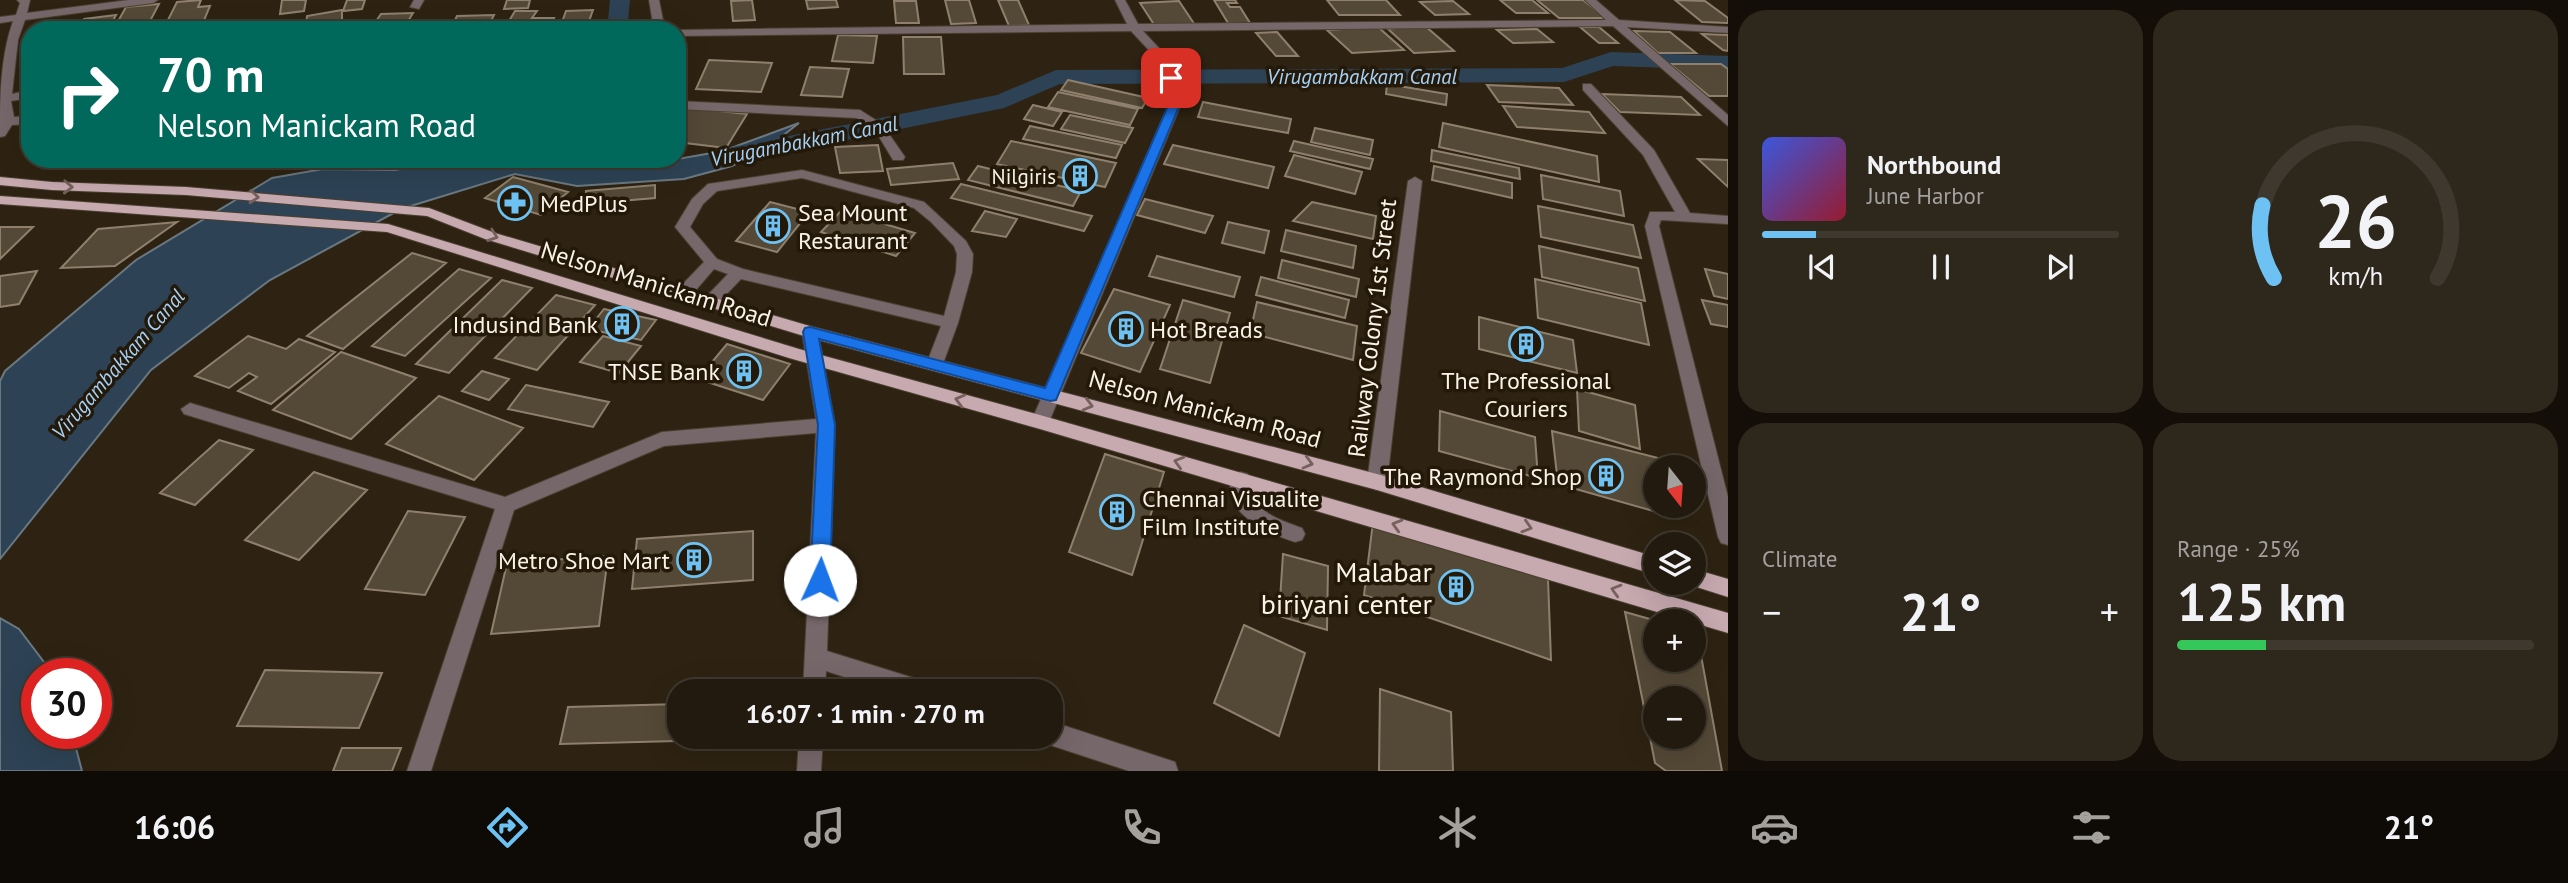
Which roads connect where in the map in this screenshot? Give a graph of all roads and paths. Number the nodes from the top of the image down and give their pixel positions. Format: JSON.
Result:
{"nodes":[{"id":1,"x":22,"y":0,"type":"edge"},
{"id":2,"x":153,"y":0,"type":"edge"},
{"id":3,"x":654,"y":0,"type":"edge"},
{"id":4,"x":1120,"y":0,"type":"edge"},
{"id":5,"x":1590,"y":0,"type":"edge"},
{"id":6,"x":22,"y":17,"type":"junction"},
{"id":7,"x":0,"y":20,"type":"edge"},
{"id":8,"x":658,"y":21,"type":"edge"},
{"id":9,"x":1616,"y":23,"type":"junction"},
{"id":10,"x":1136,"y":30,"type":"junction"},
{"id":11,"x":1728,"y":30,"type":"edge"},
{"id":12,"x":686,"y":33,"type":"edge"},
{"id":13,"x":6,"y":41,"type":"edge"},
{"id":14,"x":1587,"y":87,"type":"dead end"},
{"id":15,"x":21,"y":96,"type":"edge"},
{"id":16,"x":3,"y":99,"type":"edge"},
{"id":17,"x":686,"y":105,"type":"edge"},
{"id":18,"x":1714,"y":109,"type":"junction"},
{"id":19,"x":1728,"y":110,"type":"edge"},
{"id":20,"x":21,"y":120,"type":"edge"},
{"id":21,"x":8,"y":121,"type":"junction"},
{"id":22,"x":1728,"y":122,"type":"edge"},
{"id":23,"x":0,"y":133,"type":"edge"},
{"id":24,"x":898,"y":157,"type":"dead end"},
{"id":25,"x":0,"y":181,"type":"edge"},
{"id":26,"x":1415,"y":181,"type":"dead end"},
{"id":27,"x":0,"y":200,"type":"edge"},
{"id":28,"x":1685,"y":217,"type":"junction"},
{"id":29,"x":1728,"y":219,"type":"edge"},
{"id":30,"x":712,"y":262,"type":"junction"},
{"id":31,"x":737,"y":273,"type":"junction"},
{"id":32,"x":683,"y":294,"type":"junction"},
{"id":33,"x":709,"y":302,"type":"junction"},
{"id":34,"x":950,"y":323,"type":"junction"},
{"id":35,"x":810,"y":332,"type":"junction"},
{"id":36,"x":815,"y":360,"type":"junction"},
{"id":37,"x":935,"y":365,"type":"junction"},
{"id":38,"x":1050,"y":396,"type":"junction"},
{"id":39,"x":190,"y":409,"type":"dead end"},
{"id":40,"x":1040,"y":422,"type":"junction"},
{"id":41,"x":826,"y":425,"type":"junction"},
{"id":42,"x":1241,"y":480,"type":"junction"},
{"id":43,"x":1377,"y":482,"type":"junction"},
{"id":44,"x":506,"y":505,"type":"junction"},
{"id":45,"x":1295,"y":534,"type":"dead end"},
{"id":46,"x":1728,"y":537,"type":"edge"},
{"id":47,"x":1643,"y":562,"type":"edge"},
{"id":48,"x":1706,"y":582,"type":"edge"},
{"id":49,"x":1728,"y":588,"type":"edge"},
{"id":50,"x":1728,"y":623,"type":"edge"},
{"id":51,"x":817,"y":658,"type":"junction"},
{"id":52,"x":815,"y":679,"type":"edge"},
{"id":53,"x":883,"y":679,"type":"edge"},
{"id":54,"x":1063,"y":737,"type":"edge"},
{"id":55,"x":810,"y":749,"type":"edge"},
{"id":56,"x":419,"y":771,"type":"edge"},
{"id":57,"x":809,"y":771,"type":"edge"},
{"id":58,"x":1166,"y":771,"type":"edge"}],
"edges":[{"from":1,"to":6,"type":"street"},
{"from":2,"to":6,"type":"street"},
{"from":3,"to":8,"type":"street"},
{"from":4,"to":10,"type":"street"},
{"from":5,"to":9,"type":"street"},
{"from":6,"to":7,"type":"street"},
{"from":6,"to":13,"type":"street"},
{"from":9,"to":10,"type":"street"},
{"from":9,"to":11,"type":"street"},
{"from":9,"to":18,"type":"street"},
{"from":10,"to":12,"type":"street"},
{"from":10,"to":38,"type":"street"},
{"from":13,"to":16,"type":"street"},
{"from":14,"to":28,"type":"street"},
{"from":15,"to":16,"type":"street"},
{"from":16,"to":21,"type":"street"},
{"from":17,"to":24,"type":"street"},
{"from":18,"to":19,"type":"street"},
{"from":18,"to":22,"type":"street"},
{"from":20,"to":21,"type":"street"},
{"from":21,"to":23,"type":"street"},
{"from":25,"to":32,"type":"main road","name":"Nelson Manickam Road","one_way":true},
{"from":26,"to":43,"type":"street","name":"Railway Colony 1st Street"},
{"from":27,"to":36,"type":"main road","name":"Nelson Manickam Road"},
{"from":28,"to":29,"type":"street"},
{"from":28,"to":46,"type":"street"},
{"from":30,"to":31,"type":"street"},
{"from":30,"to":32,"type":"street"},
{"from":30,"to":34,"type":"street"},
{"from":31,"to":33,"type":"street"},
{"from":31,"to":34,"type":"street"},
{"from":32,"to":33,"type":"main road","name":"Nelson Manickam Road"},
{"from":33,"to":35,"type":"main road","name":"Nelson Manickam Road"},
{"from":34,"to":37,"type":"street"},
{"from":35,"to":36,"type":"street"},
{"from":35,"to":37,"type":"main road","name":"Nelson Manickam Road"},
{"from":40,"to":36,"type":"main road","name":"Nelson Manickam Road","one_way":true},
{"from":36,"to":41,"type":"street"},
{"from":37,"to":38,"type":"main road","name":"Nelson Manickam Road"},
{"from":38,"to":40,"type":"street"},
{"from":38,"to":43,"type":"main road","name":"Nelson Manickam Road","one_way":true},
{"from":39,"to":44,"type":"street"},
{"from":42,"to":40,"type":"main road","name":"Nelson Manickam Road","one_way":true},
{"from":41,"to":44,"type":"street"},
{"from":41,"to":51,"type":"street"},
{"from":42,"to":45,"type":"street"},
{"from":50,"to":42,"type":"main road","name":"Nelson Manickam Road","one_way":true},
{"from":43,"to":47,"type":"main road","name":"Nelson Manickam Road","one_way":true},
{"from":44,"to":56,"type":"street"},
{"from":48,"to":49,"type":"main road"},
{"from":51,"to":52,"type":"street"},
{"from":51,"to":53,"type":"street"},
{"from":54,"to":58,"type":"street"},
{"from":55,"to":57,"type":"street"}]}
